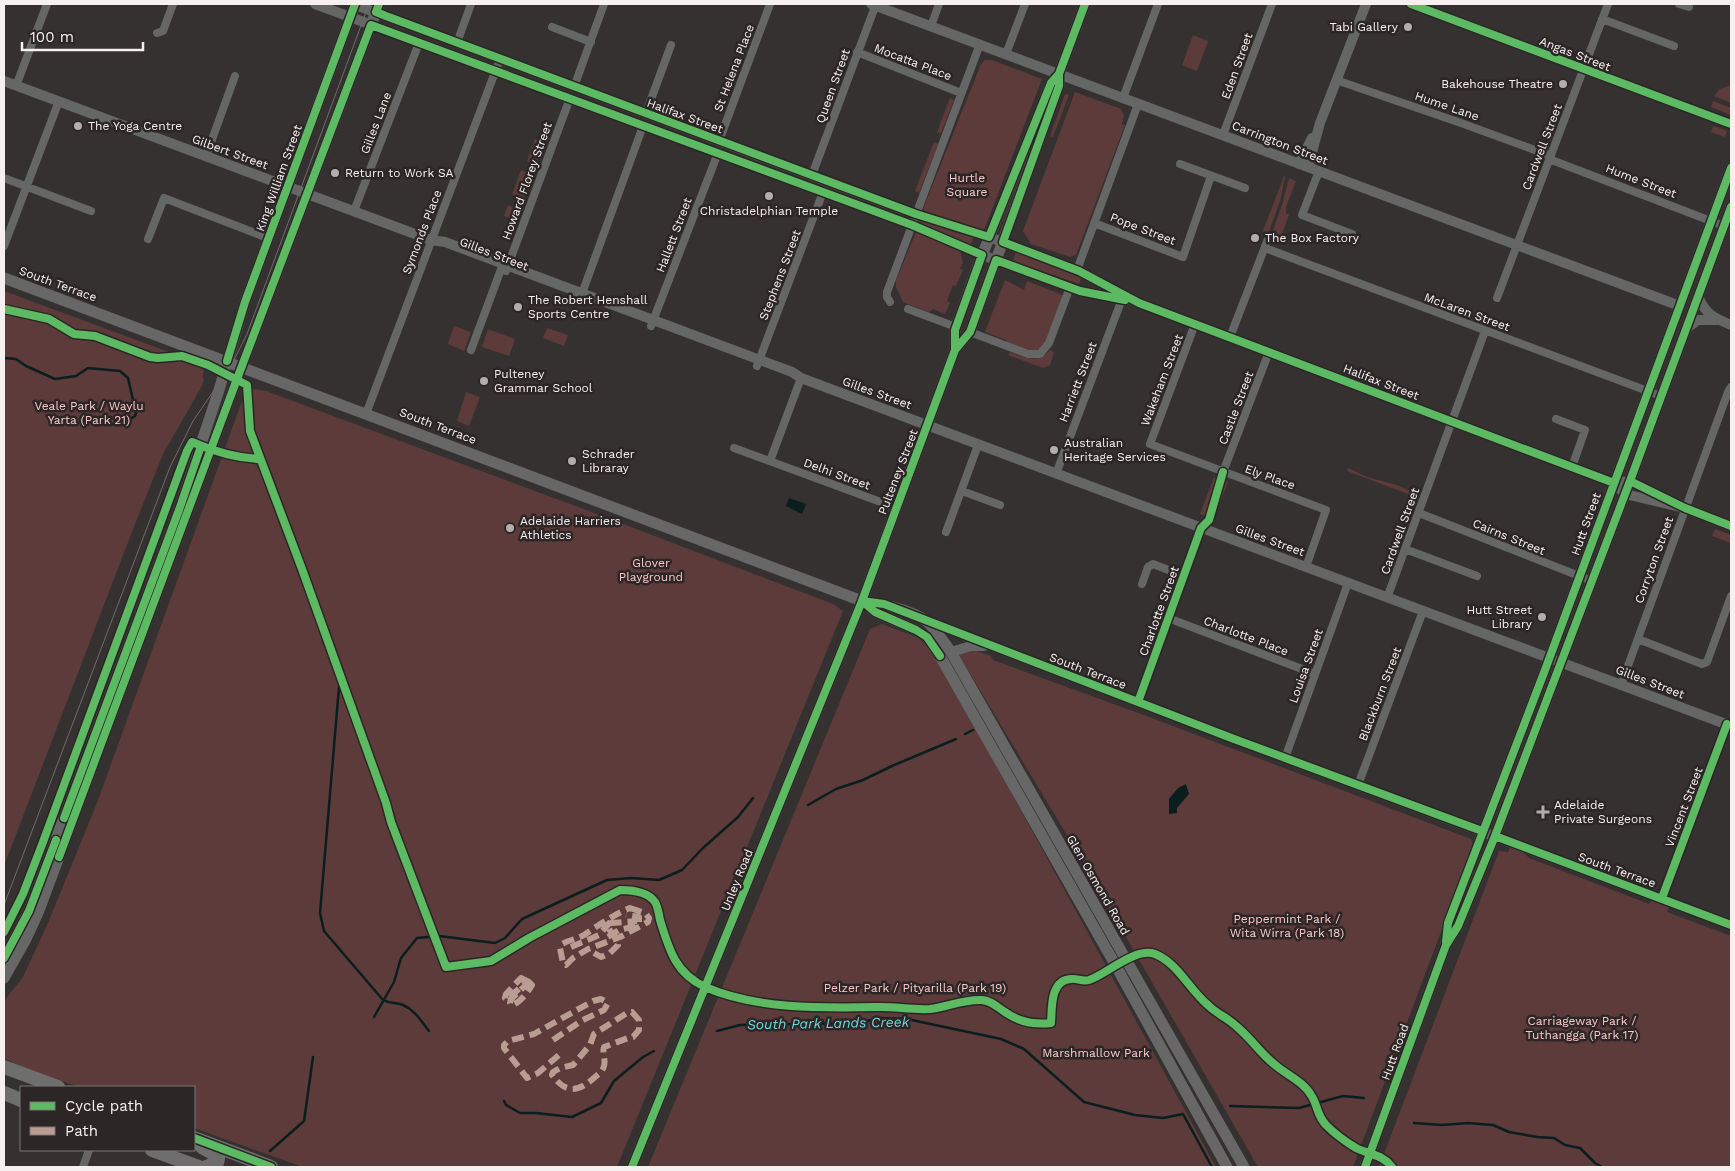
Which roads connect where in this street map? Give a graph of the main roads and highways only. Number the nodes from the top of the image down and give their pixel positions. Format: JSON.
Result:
{"nodes":[{"id":1,"x":354,"y":4,"type":"edge"},
{"id":2,"x":1083,"y":4,"type":"edge"},
{"id":3,"x":377,"y":8,"type":"edge"},
{"id":4,"x":1059,"y":74,"type":"junction"},
{"id":5,"x":1731,"y":168,"type":"edge"},
{"id":6,"x":1731,"y":207,"type":"edge"},
{"id":7,"x":4,"y":278,"type":"edge"},
{"id":8,"x":955,"y":350,"type":"junction"},
{"id":9,"x":227,"y":361,"type":"junction"},
{"id":10,"x":242,"y":367,"type":"junction"},
{"id":11,"x":862,"y":601,"type":"junction"},
{"id":12,"x":149,"y":605,"type":"junction"},
{"id":13,"x":924,"y":619,"type":"joint"},
{"id":14,"x":946,"y":654,"type":"junction"},
{"id":15,"x":997,"y":744,"type":"junction"},
{"id":16,"x":1482,"y":831,"type":"joint"},
{"id":17,"x":1495,"y":836,"type":"joint"},
{"id":18,"x":1446,"y":945,"type":"junction"},
{"id":19,"x":4,"y":958,"type":"edge"},
{"id":20,"x":4,"y":978,"type":"edge"},
{"id":21,"x":1182,"y":1059,"type":"junction"},
{"id":22,"x":1171,"y":1065,"type":"junction"},
{"id":23,"x":5,"y":1069,"type":"edge"},
{"id":24,"x":4,"y":1086,"type":"edge"},
{"id":25,"x":55,"y":1086,"type":"edge"},
{"id":26,"x":14,"y":1097,"type":"edge"},
{"id":27,"x":196,"y":1139,"type":"edge"},
{"id":28,"x":155,"y":1151,"type":"edge"},
{"id":29,"x":199,"y":1167,"type":"edge"},
{"id":30,"x":206,"y":1167,"type":"edge"},
{"id":31,"x":271,"y":1167,"type":"edge"},
{"id":32,"x":632,"y":1167,"type":"edge"},
{"id":33,"x":1227,"y":1167,"type":"edge"},
{"id":34,"x":1244,"y":1167,"type":"edge"},
{"id":35,"x":1365,"y":1167,"type":"edge"}],
"edges":[{"from":1,"to":9,"type":"main road","name":"King William Street"},
{"from":2,"to":4,"type":"main road","name":"Pulteney Street"},
{"from":3,"to":10,"type":"main road"},
{"from":4,"to":8,"type":"main road","name":"Pulteney Street"},
{"from":4,"to":8,"type":"main road","name":"Pulteney Street"},
{"from":5,"to":16,"type":"main road","name":"Hutt Street"},
{"from":6,"to":17,"type":"main road","name":"Hutt Street"},
{"from":7,"to":9,"type":"main road","name":"South Terrace"},
{"from":8,"to":11,"type":"main road","name":"Pulteney Street"},
{"from":9,"to":10,"type":"main road","name":"South Terrace"},
{"from":9,"to":12,"type":"main road","name":"King William Street"},
{"from":10,"to":11,"type":"main road","name":"South Terrace"},
{"from":10,"to":12,"type":"main road"},
{"from":11,"to":13,"type":"main road","name":"South Terrace"},
{"from":11,"to":14,"type":"main road","name":"South Terrace"},
{"from":11,"to":32,"type":"main road","name":"Unley Road"},
{"from":12,"to":19,"type":"main road"},
{"from":12,"to":20,"type":"main road"},
{"from":13,"to":14,"type":"main road","name":"Glen Osmond Road"},
{"from":14,"to":15,"type":"main road","name":"Glen Osmond Road"},
{"from":15,"to":21,"type":"main road","name":"Glen Osmond Road"},
{"from":15,"to":22,"type":"main road","name":"Glen Osmond Road"},
{"from":16,"to":18,"type":"main road","name":"Hutt Road"},
{"from":17,"to":18,"type":"main road","name":"Hutt Road"},
{"from":18,"to":35,"type":"main road","name":"Hutt Road"},
{"from":21,"to":22,"type":"main road"},
{"from":21,"to":34,"type":"main road","name":"Glen Osmond Road"},
{"from":22,"to":33,"type":"main road","name":"Glen Osmond Road"},
{"from":23,"to":25,"type":"highway"},
{"from":24,"to":26,"type":"highway"},
{"from":27,"to":30,"type":"highway"},
{"from":27,"to":31,"type":"highway"},
{"from":28,"to":29,"type":"highway"}]}
